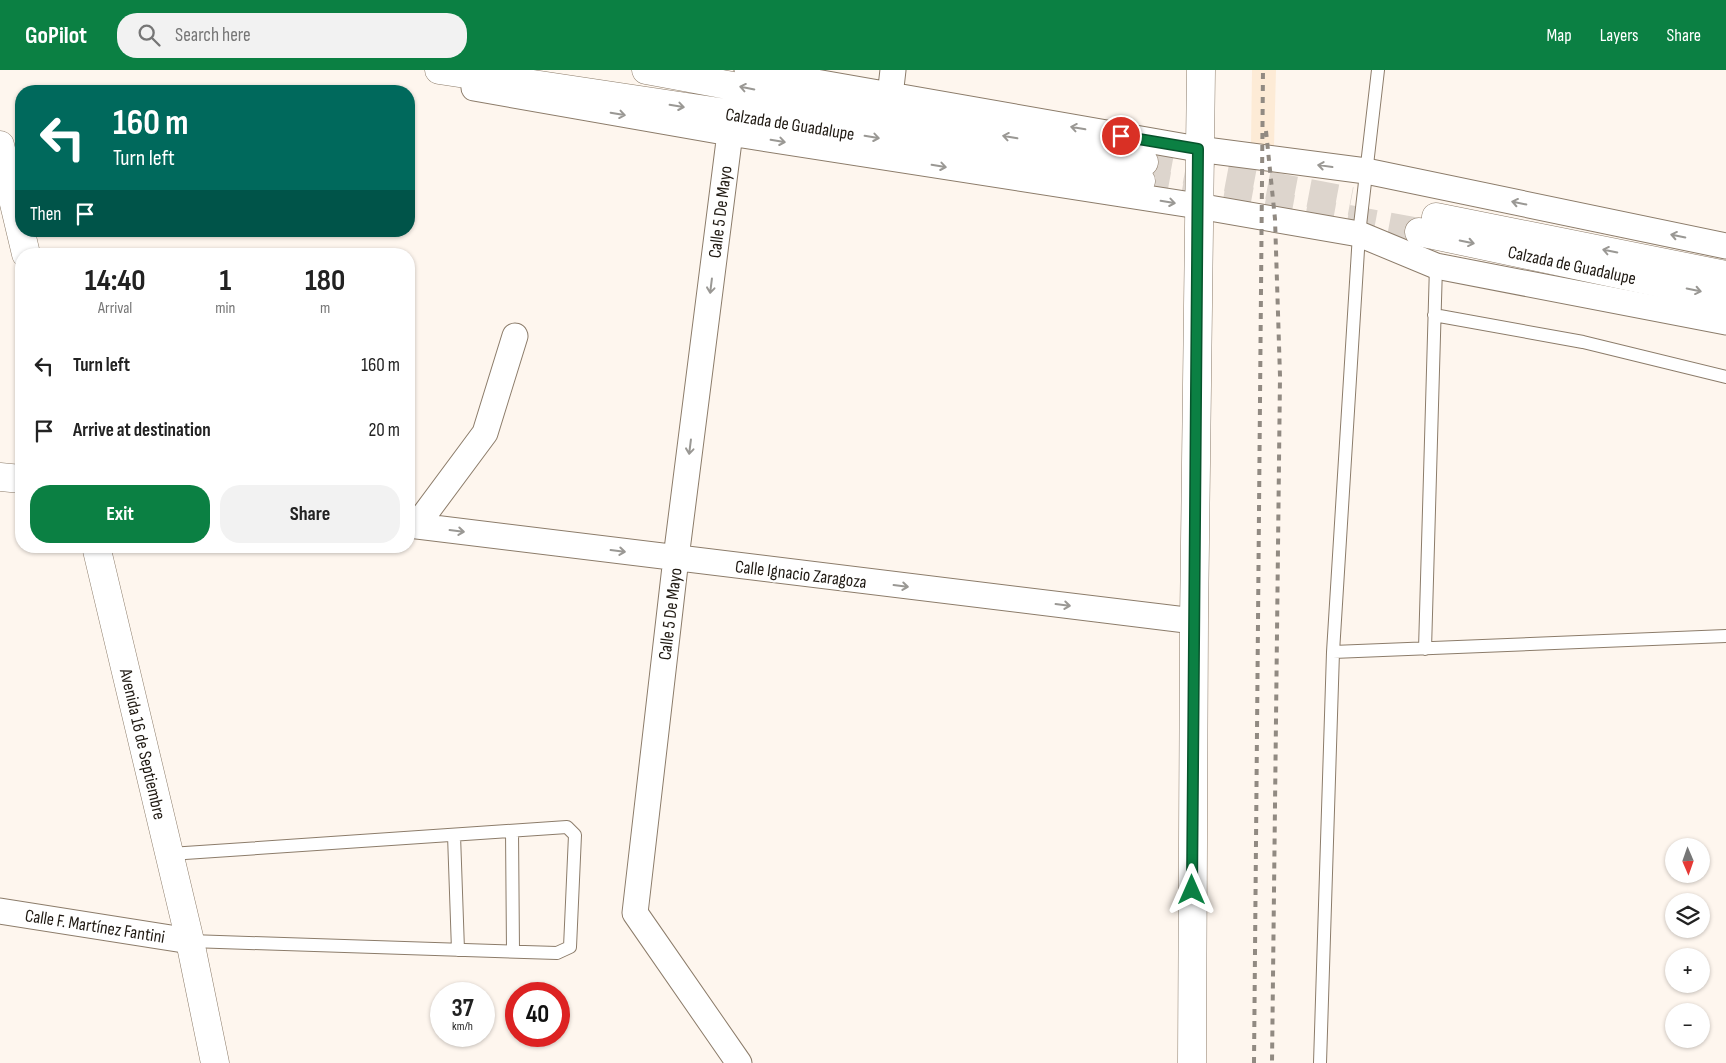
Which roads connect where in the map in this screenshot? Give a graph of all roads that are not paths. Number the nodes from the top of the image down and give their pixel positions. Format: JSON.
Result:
{"nodes":[{"id":1,"x":437,"y":70,"type":"edge"},
{"id":2,"x":646,"y":70,"type":"edge"},
{"id":3,"x":747,"y":70,"type":"edge"},
{"id":4,"x":893,"y":70,"type":"edge"},
{"id":5,"x":1200,"y":70,"type":"edge"},
{"id":6,"x":1378,"y":70,"type":"edge"},
{"id":7,"x":890,"y":96,"type":"junction"},
{"id":8,"x":730,"y":133,"type":"junction"},
{"id":9,"x":0,"y":145,"type":"edge"},
{"id":10,"x":1198,"y":149,"type":"junction"},
{"id":11,"x":1366,"y":171,"type":"junction"},
{"id":12,"x":1198,"y":206,"type":"junction"},
{"id":13,"x":15,"y":208,"type":"edge"},
{"id":14,"x":1358,"y":234,"type":"junction"},
{"id":15,"x":1726,"y":246,"type":"edge"},
{"id":16,"x":1436,"y":266,"type":"junction"},
{"id":17,"x":1726,"y":275,"type":"edge"},
{"id":18,"x":1726,"y":297,"type":"edge"},
{"id":19,"x":1434,"y":314,"type":"junction"},
{"id":20,"x":1726,"y":322,"type":"edge"},
{"id":21,"x":515,"y":336,"type":"dead end"},
{"id":22,"x":1726,"y":377,"type":"edge"},
{"id":23,"x":0,"y":477,"type":"edge"},
{"id":24,"x":15,"y":478,"type":"edge"},
{"id":25,"x":415,"y":521,"type":"edge"},
{"id":26,"x":415,"y":525,"type":"edge"},
{"id":27,"x":98,"y":553,"type":"edge"},
{"id":28,"x":676,"y":558,"type":"junction"},
{"id":29,"x":1194,"y":621,"type":"junction"},
{"id":30,"x":1726,"y":636,"type":"edge"},
{"id":31,"x":1425,"y":649,"type":"junction"},
{"id":32,"x":1333,"y":652,"type":"junction"},
{"id":33,"x":512,"y":830,"type":"junction"},
{"id":34,"x":454,"y":835,"type":"junction"},
{"id":35,"x":170,"y":854,"type":"junction"},
{"id":36,"x":0,"y":911,"type":"edge"},
{"id":37,"x":190,"y":941,"type":"junction"},
{"id":38,"x":458,"y":950,"type":"junction"},
{"id":39,"x":513,"y":951,"type":"junction"},
{"id":40,"x":215,"y":1063,"type":"edge"},
{"id":41,"x":739,"y":1063,"type":"edge"},
{"id":42,"x":1192,"y":1063,"type":"edge"},
{"id":43,"x":1320,"y":1063,"type":"edge"}],
"edges":[{"from":1,"to":2,"type":"main road","name":"Calzada de Guadalupe","one_way":true},
{"from":1,"to":8,"type":"street","one_way":true},
{"from":3,"to":7,"type":"street"},
{"from":4,"to":7,"type":"street"},
{"from":5,"to":10,"type":"main road"},
{"from":6,"to":11,"type":"lane"},
{"from":10,"to":7,"type":"street","one_way":true},
{"from":8,"to":12,"type":"street","one_way":true},
{"from":8,"to":28,"type":"street","name":"Calle 5 De Mayo","one_way":true},
{"from":9,"to":13,"type":"main road"},
{"from":11,"to":10,"type":"street","one_way":true},
{"from":10,"to":12,"type":"main road"},
{"from":11,"to":14,"type":"lane"},
{"from":15,"to":11,"type":"street","one_way":true},
{"from":12,"to":14,"type":"street"},
{"from":12,"to":29,"type":"main road"},
{"from":14,"to":16,"type":"street"},
{"from":14,"to":32,"type":"lane"},
{"from":16,"to":19,"type":"lane"},
{"from":16,"to":20,"type":"street"},
{"from":17,"to":18,"type":"main road","name":"Calzada de Guadalupe","one_way":true},
{"from":19,"to":22,"type":"lane"},
{"from":19,"to":31,"type":"lane"},
{"from":21,"to":25,"type":"street"},
{"from":23,"to":24,"type":"main road"},
{"from":26,"to":28,"type":"street","name":"Calle Ignacio Zaragoza","one_way":true},
{"from":27,"to":35,"type":"main road","name":"Avenida 16 de Septiembre"},
{"from":28,"to":29,"type":"street","name":"Calle Ignacio Zaragoza","one_way":true},
{"from":28,"to":41,"type":"street","name":"Calle 5 De Mayo"},
{"from":29,"to":42,"type":"main road"},
{"from":30,"to":31,"type":"lane"},
{"from":31,"to":32,"type":"lane"},
{"from":32,"to":43,"type":"lane"},
{"from":33,"to":34,"type":"lane"},
{"from":33,"to":39,"type":"lane"},
{"from":33,"to":39,"type":"lane"},
{"from":34,"to":35,"type":"lane"},
{"from":34,"to":38,"type":"lane"},
{"from":35,"to":37,"type":"main road","name":"Avenida 16 de Septiembre"},
{"from":36,"to":37,"type":"street","name":"Calle F. Martínez Fantini"},
{"from":37,"to":38,"type":"lane"},
{"from":37,"to":40,"type":"main road","name":"Avenida 16 de Septiembre"},
{"from":38,"to":39,"type":"lane"}]}
